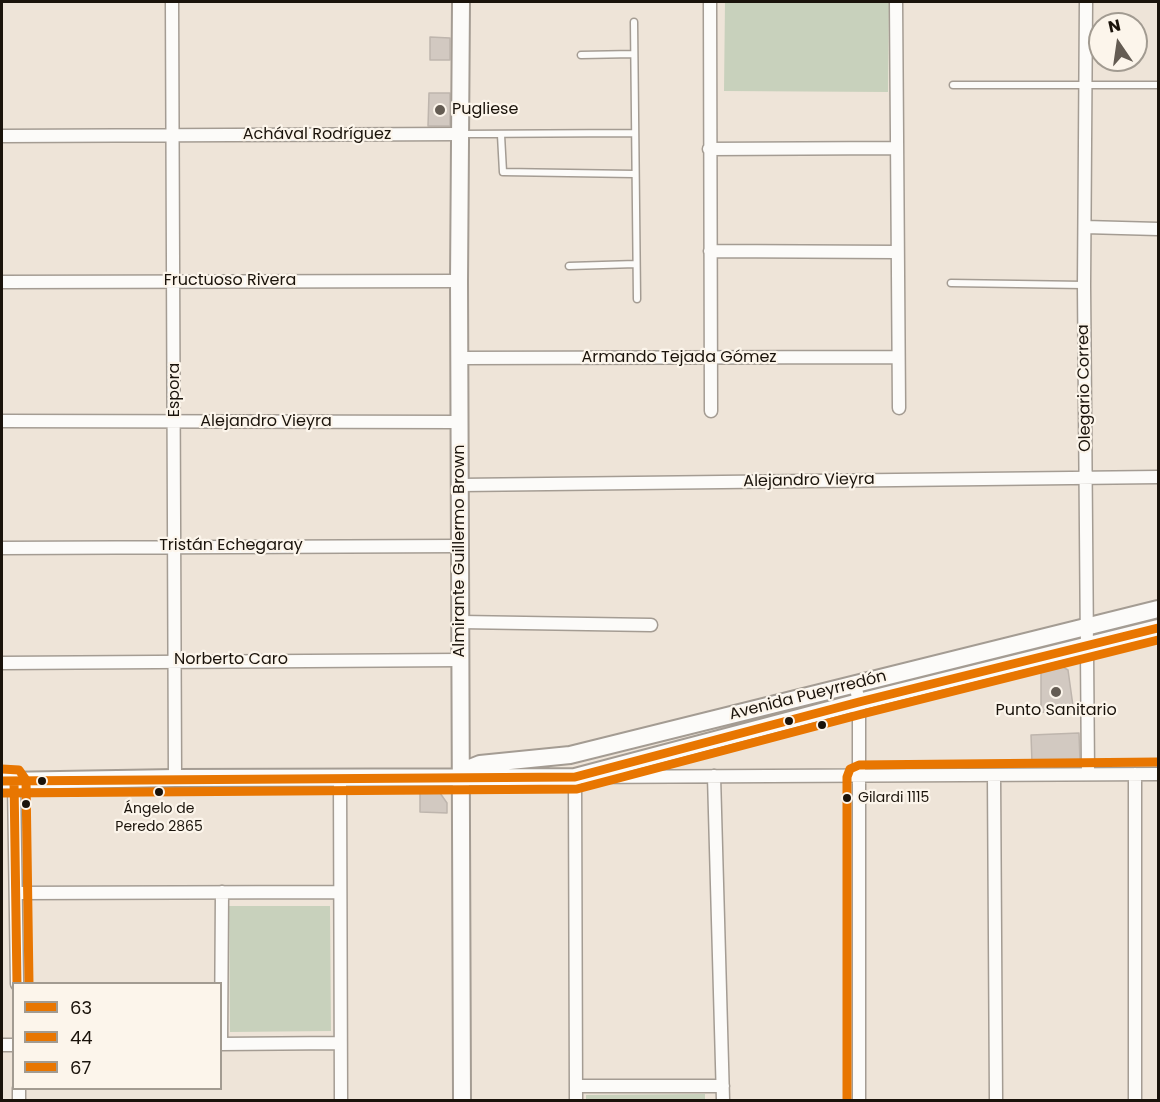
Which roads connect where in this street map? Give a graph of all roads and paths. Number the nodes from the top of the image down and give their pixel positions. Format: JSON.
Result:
{"nodes":[{"id":1,"x":172,"y":2,"type":"edge"},
{"id":2,"x":461,"y":2,"type":"edge"},
{"id":3,"x":710,"y":2,"type":"edge"},
{"id":4,"x":896,"y":2,"type":"edge"},
{"id":5,"x":1086,"y":2,"type":"edge"},
{"id":6,"x":634,"y":22,"type":"dead end"},
{"id":7,"x":634,"y":54,"type":"junction"},
{"id":8,"x":580,"y":55,"type":"dead end"},
{"id":9,"x":953,"y":85,"type":"dead end"},
{"id":10,"x":1085,"y":85,"type":"junction"},
{"id":11,"x":1158,"y":85,"type":"edge"},
{"id":12,"x":633,"y":133,"type":"junction"},
{"id":13,"x":460,"y":134,"type":"junction"},
{"id":14,"x":2,"y":135,"type":"edge"},
{"id":15,"x":173,"y":135,"type":"junction"},
{"id":16,"x":501,"y":135,"type":"junction"},
{"id":17,"x":897,"y":148,"type":"junction"},
{"id":18,"x":710,"y":149,"type":"junction"},
{"id":19,"x":634,"y":174,"type":"junction"},
{"id":20,"x":1085,"y":227,"type":"junction"},
{"id":21,"x":1158,"y":229,"type":"edge"},
{"id":22,"x":710,"y":252,"type":"junction"},
{"id":23,"x":897,"y":252,"type":"junction"},
{"id":24,"x":636,"y":264,"type":"junction"},
{"id":25,"x":569,"y":266,"type":"dead end"},
{"id":26,"x":174,"y":281,"type":"junction"},
{"id":27,"x":459,"y":281,"type":"junction"},
{"id":28,"x":2,"y":282,"type":"edge"},
{"id":29,"x":951,"y":283,"type":"dead end"},
{"id":30,"x":1084,"y":285,"type":"junction"},
{"id":31,"x":637,"y":299,"type":"dead end"},
{"id":32,"x":711,"y":357,"type":"junction"},
{"id":33,"x":898,"y":357,"type":"junction"},
{"id":34,"x":459,"y":358,"type":"junction"},
{"id":35,"x":898,"y":408,"type":"dead end"},
{"id":36,"x":711,"y":411,"type":"dead end"},
{"id":37,"x":2,"y":421,"type":"edge"},
{"id":38,"x":175,"y":422,"type":"junction"},
{"id":39,"x":459,"y":422,"type":"junction"},
{"id":40,"x":1158,"y":477,"type":"edge"},
{"id":41,"x":1086,"y":478,"type":"junction"},
{"id":42,"x":460,"y":485,"type":"junction"},
{"id":43,"x":175,"y":546,"type":"junction"},
{"id":44,"x":460,"y":546,"type":"junction"},
{"id":45,"x":2,"y":548,"type":"edge"},
{"id":46,"x":1158,"y":609,"type":"edge"},
{"id":47,"x":461,"y":622,"type":"junction"},
{"id":48,"x":651,"y":625,"type":"dead end"},
{"id":49,"x":1089,"y":626,"type":"junction"},
{"id":50,"x":1158,"y":628,"type":"edge"},
{"id":51,"x":1089,"y":645,"type":"junction"},
{"id":52,"x":175,"y":660,"type":"junction"},
{"id":53,"x":461,"y":660,"type":"junction"},
{"id":54,"x":2,"y":663,"type":"edge"},
{"id":55,"x":855,"y":684,"type":"junction"},
{"id":56,"x":859,"y":702,"type":"junction"},
{"id":57,"x":1089,"y":774,"type":"junction"},
{"id":58,"x":1135,"y":774,"type":"junction"},
{"id":59,"x":1158,"y":774,"type":"edge"},
{"id":60,"x":994,"y":775,"type":"junction"},
{"id":61,"x":714,"y":776,"type":"junction"},
{"id":62,"x":575,"y":777,"type":"junction"},
{"id":63,"x":859,"y":777,"type":"junction"},
{"id":64,"x":175,"y":778,"type":"junction"},
{"id":65,"x":340,"y":778,"type":"junction"},
{"id":66,"x":461,"y":779,"type":"junction"},
{"id":67,"x":8,"y":781,"type":"edge"},
{"id":68,"x":222,"y":892,"type":"junction"},
{"id":69,"x":340,"y":892,"type":"junction"},
{"id":70,"x":16,"y":893,"type":"junction"},
{"id":71,"x":17,"y":982,"type":"edge"},
{"id":72,"x":221,"y":982,"type":"edge"},
{"id":73,"x":340,"y":1043,"type":"junction"},
{"id":74,"x":222,"y":1044,"type":"edge"},
{"id":75,"x":576,"y":1086,"type":"junction"},
{"id":76,"x":723,"y":1086,"type":"junction"},
{"id":77,"x":341,"y":1101,"type":"edge"},
{"id":78,"x":462,"y":1101,"type":"edge"},
{"id":79,"x":576,"y":1101,"type":"edge"},
{"id":80,"x":723,"y":1101,"type":"edge"},
{"id":81,"x":859,"y":1101,"type":"edge"},
{"id":82,"x":996,"y":1101,"type":"edge"},
{"id":83,"x":1136,"y":1101,"type":"edge"}],
"edges":[{"from":1,"to":15,"type":"street","name":"Espora"},
{"from":2,"to":13,"type":"main road","name":"Almirante Guillermo Brown"},
{"from":3,"to":18,"type":"street"},
{"from":4,"to":17,"type":"street"},
{"from":5,"to":10,"type":"street","name":"Olegario Correa"},
{"from":6,"to":7,"type":"lane"},
{"from":7,"to":8,"type":"lane"},
{"from":7,"to":12,"type":"lane"},
{"from":9,"to":10,"type":"lane"},
{"from":10,"to":11,"type":"lane"},
{"from":10,"to":20,"type":"street","name":"Olegario Correa"},
{"from":12,"to":16,"type":"lane","name":"Achával Rodríguez"},
{"from":12,"to":19,"type":"lane"},
{"from":13,"to":15,"type":"street","name":"Achával Rodríguez"},
{"from":13,"to":16,"type":"lane","name":"Achával Rodríguez"},
{"from":13,"to":27,"type":"main road","name":"Almirante Guillermo Brown"},
{"from":14,"to":15,"type":"street","name":"Achával Rodríguez"},
{"from":15,"to":26,"type":"street","name":"Espora"},
{"from":16,"to":19,"type":"lane"},
{"from":17,"to":18,"type":"street"},
{"from":17,"to":23,"type":"street"},
{"from":18,"to":22,"type":"street"},
{"from":19,"to":24,"type":"lane"},
{"from":20,"to":21,"type":"street"},
{"from":20,"to":30,"type":"street","name":"Olegario Correa"},
{"from":22,"to":23,"type":"street"},
{"from":22,"to":32,"type":"street"},
{"from":23,"to":33,"type":"street"},
{"from":24,"to":25,"type":"lane"},
{"from":24,"to":31,"type":"lane"},
{"from":26,"to":27,"type":"street","name":"Fructuoso Rivera"},
{"from":26,"to":28,"type":"street","name":"Fructuoso Rivera"},
{"from":26,"to":38,"type":"street","name":"Espora"},
{"from":27,"to":34,"type":"main road","name":"Almirante Guillermo Brown"},
{"from":29,"to":30,"type":"lane"},
{"from":30,"to":41,"type":"street","name":"Olegario Correa"},
{"from":32,"to":33,"type":"street","name":"Armando Tejada Gómez"},
{"from":32,"to":34,"type":"street","name":"Armando Tejada Gómez"},
{"from":32,"to":36,"type":"street"},
{"from":33,"to":35,"type":"street"},
{"from":34,"to":39,"type":"main road","name":"Almirante Guillermo Brown"},
{"from":37,"to":38,"type":"street","name":"Alejandro Vieyra"},
{"from":38,"to":39,"type":"street","name":"Alejandro Vieyra"},
{"from":38,"to":43,"type":"street","name":"Espora"},
{"from":39,"to":42,"type":"main road","name":"Almirante Guillermo Brown"},
{"from":40,"to":41,"type":"street","name":"Alejandro Vieyra"},
{"from":41,"to":42,"type":"street","name":"Alejandro Vieyra"},
{"from":41,"to":49,"type":"street","name":"Olegario Correa"},
{"from":42,"to":44,"type":"main road","name":"Almirante Guillermo Brown"},
{"from":43,"to":44,"type":"street","name":"Tristán Echegaray"},
{"from":43,"to":45,"type":"street","name":"Tristán Echegaray"},
{"from":43,"to":52,"type":"street","name":"Espora"},
{"from":44,"to":47,"type":"main road","name":"Almirante Guillermo Brown"},
{"from":46,"to":49,"type":"main road","name":"Avenida Pueyrredón"},
{"from":47,"to":48,"type":"street"},
{"from":47,"to":53,"type":"main road","name":"Almirante Guillermo Brown"},
{"from":49,"to":51,"type":"street","name":"Olegario Correa"},
{"from":49,"to":55,"type":"main road","name":"Avenida Pueyrredón"},
{"from":50,"to":51,"type":"main road","name":"Avenida Pueyrredón"},
{"from":51,"to":56,"type":"main road","name":"Avenida Pueyrredón"},
{"from":51,"to":57,"type":"street","name":"Olegario Correa"},
{"from":52,"to":53,"type":"street","name":"Norberto Caro"},
{"from":52,"to":54,"type":"street","name":"Norberto Caro"},
{"from":52,"to":64,"type":"street","name":"Espora"},
{"from":53,"to":66,"type":"main road","name":"Almirante Guillermo Brown"},
{"from":55,"to":56,"type":"street"},
{"from":55,"to":66,"type":"main road","name":"Avenida Pueyrredón"},
{"from":56,"to":62,"type":"main road","name":"Avenida Pueyrredón"},
{"from":56,"to":63,"type":"street"},
{"from":57,"to":58,"type":"street"},
{"from":57,"to":60,"type":"street"},
{"from":58,"to":59,"type":"street"},
{"from":58,"to":83,"type":"street"},
{"from":60,"to":63,"type":"street"},
{"from":60,"to":82,"type":"street"},
{"from":61,"to":62,"type":"street"},
{"from":61,"to":63,"type":"street"},
{"from":61,"to":76,"type":"street"},
{"from":62,"to":66,"type":"main road","name":"Avenida Pueyrredón"},
{"from":62,"to":75,"type":"street"},
{"from":63,"to":81,"type":"street"},
{"from":64,"to":65,"type":"main road","name":"Avenida Pueyrredón"},
{"from":64,"to":67,"type":"main road","name":"Avenida Pueyrredón"},
{"from":65,"to":66,"type":"main road","name":"Avenida Pueyrredón"},
{"from":65,"to":69,"type":"street"},
{"from":66,"to":78,"type":"main road","name":"Almirante Guillermo Brown"},
{"from":67,"to":70,"type":"street"},
{"from":68,"to":69,"type":"street"},
{"from":68,"to":70,"type":"street"},
{"from":68,"to":72,"type":"street"},
{"from":69,"to":73,"type":"street"},
{"from":70,"to":71,"type":"street"},
{"from":73,"to":74,"type":"street"},
{"from":73,"to":77,"type":"street"},
{"from":75,"to":76,"type":"street"},
{"from":75,"to":79,"type":"street"},
{"from":76,"to":80,"type":"street"}]}
